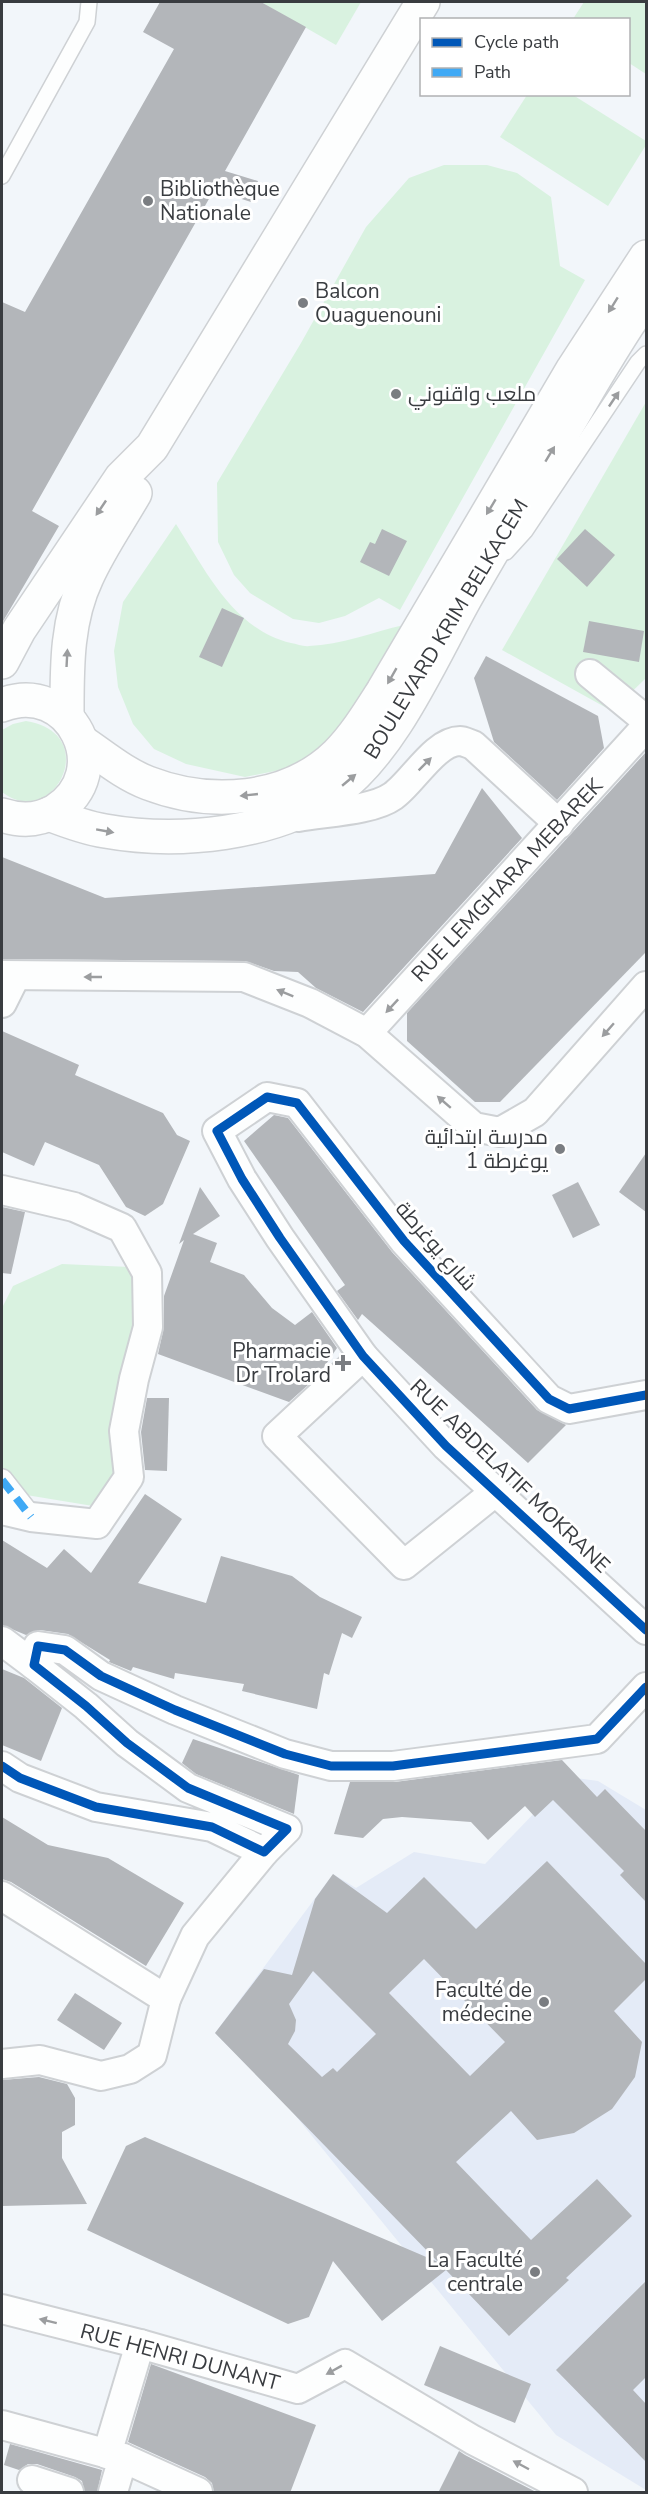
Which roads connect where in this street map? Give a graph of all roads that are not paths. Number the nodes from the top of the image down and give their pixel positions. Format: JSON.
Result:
{"nodes":[{"id":1,"x":89,"y":2,"type":"edge"},
{"id":2,"x":423,"y":2,"type":"edge"},
{"id":3,"x":2,"y":176,"type":"edge"},
{"id":4,"x":646,"y":256,"type":"edge"},
{"id":5,"x":646,"y":298,"type":"edge"},
{"id":6,"x":646,"y":342,"type":"edge"},
{"id":7,"x":642,"y":358,"type":"edge"},
{"id":8,"x":152,"y":447,"type":"junction"},
{"id":9,"x":477,"y":578,"type":"junction"},
{"id":10,"x":2,"y":662,"type":"edge"},
{"id":11,"x":590,"y":674,"type":"dead end"},
{"id":12,"x":2,"y":705,"type":"edge"},
{"id":13,"x":646,"y":720,"type":"edge"},
{"id":14,"x":646,"y":727,"type":"edge"},
{"id":15,"x":74,"y":729,"type":"junction"},
{"id":16,"x":49,"y":814,"type":"junction"},
{"id":17,"x":2,"y":815,"type":"edge"},
{"id":18,"x":278,"y":820,"type":"junction"},
{"id":19,"x":559,"y":824,"type":"junction"},
{"id":20,"x":8,"y":976,"type":"edge"},
{"id":21,"x":646,"y":986,"type":"edge"},
{"id":22,"x":2,"y":1003,"type":"edge"},
{"id":23,"x":366,"y":1033,"type":"junction"},
{"id":24,"x":216,"y":1131,"type":"joint"},
{"id":25,"x":2,"y":1190,"type":"edge"},
{"id":26,"x":363,"y":1356,"type":"junction"},
{"id":27,"x":645,"y":1392,"type":"edge"},
{"id":28,"x":2,"y":1480,"type":"edge"},
{"id":29,"x":495,"y":1491,"type":"junction"},
{"id":30,"x":2,"y":1510,"type":"edge"},
{"id":31,"x":31,"y":1517,"type":"junction"},
{"id":32,"x":646,"y":1630,"type":"edge"},
{"id":33,"x":2,"y":1641,"type":"edge"},
{"id":34,"x":34,"y":1665,"type":"junction"},
{"id":35,"x":646,"y":1687,"type":"edge"},
{"id":36,"x":2,"y":1766,"type":"edge"},
{"id":37,"x":264,"y":1852,"type":"junction"},
{"id":38,"x":2,"y":1896,"type":"edge"},
{"id":39,"x":166,"y":1999,"type":"junction"},
{"id":40,"x":2,"y":2064,"type":"edge"},
{"id":41,"x":2,"y":2309,"type":"edge"},
{"id":42,"x":140,"y":2344,"type":"junction"},
{"id":43,"x":2,"y":2425,"type":"edge"},
{"id":44,"x":115,"y":2456,"type":"junction"},
{"id":45,"x":32,"y":2480,"type":"dead end"},
{"id":46,"x":69,"y":2493,"type":"edge"},
{"id":47,"x":113,"y":2493,"type":"edge"},
{"id":48,"x":198,"y":2493,"type":"edge"},
{"id":49,"x":573,"y":2493,"type":"edge"}],
"edges":[{"from":1,"to":3,"type":"lane"},
{"from":2,"to":8,"type":"main road"},
{"from":4,"to":15,"type":"main road","name":"BOULEVARD KRIM BELKACEM","one_way":true},
{"from":9,"to":5,"type":"main road","name":"BOULEVARD KRIM BELKACEM","one_way":true},
{"from":6,"to":7,"type":"lane"},
{"from":9,"to":7,"type":"lane","one_way":true},
{"from":8,"to":10,"type":"main road","one_way":true},
{"from":15,"to":8,"type":"main road","one_way":true},
{"from":18,"to":9,"type":"main road","name":"BOULEVARD KRIM BELKACEM","one_way":true},
{"from":11,"to":13,"type":"street"},
{"from":12,"to":15,"type":"main road","name":"BOULEVARD KRIM BELKACEM"},
{"from":14,"to":19,"type":"street","name":"RUE LEMGHARA MEBAREK"},
{"from":15,"to":16,"type":"main road"},
{"from":16,"to":17,"type":"main road"},
{"from":16,"to":18,"type":"main road","name":"BOULEVARD KRIM BELKACEM","one_way":true},
{"from":18,"to":19,"type":"street","one_way":true},
{"from":19,"to":23,"type":"street","name":"RUE LEMGHARA MEBAREK","one_way":true},
{"from":20,"to":22,"type":"street"},
{"from":23,"to":20,"type":"street","one_way":true},
{"from":21,"to":23,"type":"street","one_way":true},
{"from":24,"to":26,"type":"street","name":"RUE ABDELATIF MOKRANE"},
{"from":24,"to":27,"type":"street","name":"شارع يوغرطة"},
{"from":25,"to":31,"type":"street"},
{"from":26,"to":29,"type":"street","name":"RUE ABDELATIF MOKRANE"},
{"from":26,"to":29,"type":"street"},
{"from":28,"to":31,"type":"street"},
{"from":29,"to":32,"type":"street","name":"RUE ABDELATIF MOKRANE"},
{"from":30,"to":31,"type":"street"},
{"from":33,"to":34,"type":"street"},
{"from":34,"to":35,"type":"street"},
{"from":34,"to":37,"type":"street"},
{"from":36,"to":37,"type":"street"},
{"from":37,"to":39,"type":"street"},
{"from":38,"to":39,"type":"street"},
{"from":39,"to":40,"type":"street"},
{"from":42,"to":41,"type":"street","name":"RUE HENRI DUNANT","one_way":true},
{"from":42,"to":44,"type":"street"},
{"from":49,"to":42,"type":"street","name":"RUE HENRI DUNANT","one_way":true},
{"from":43,"to":44,"type":"street"},
{"from":44,"to":47,"type":"street"},
{"from":44,"to":48,"type":"street"},
{"from":45,"to":46,"type":"street"}]}
